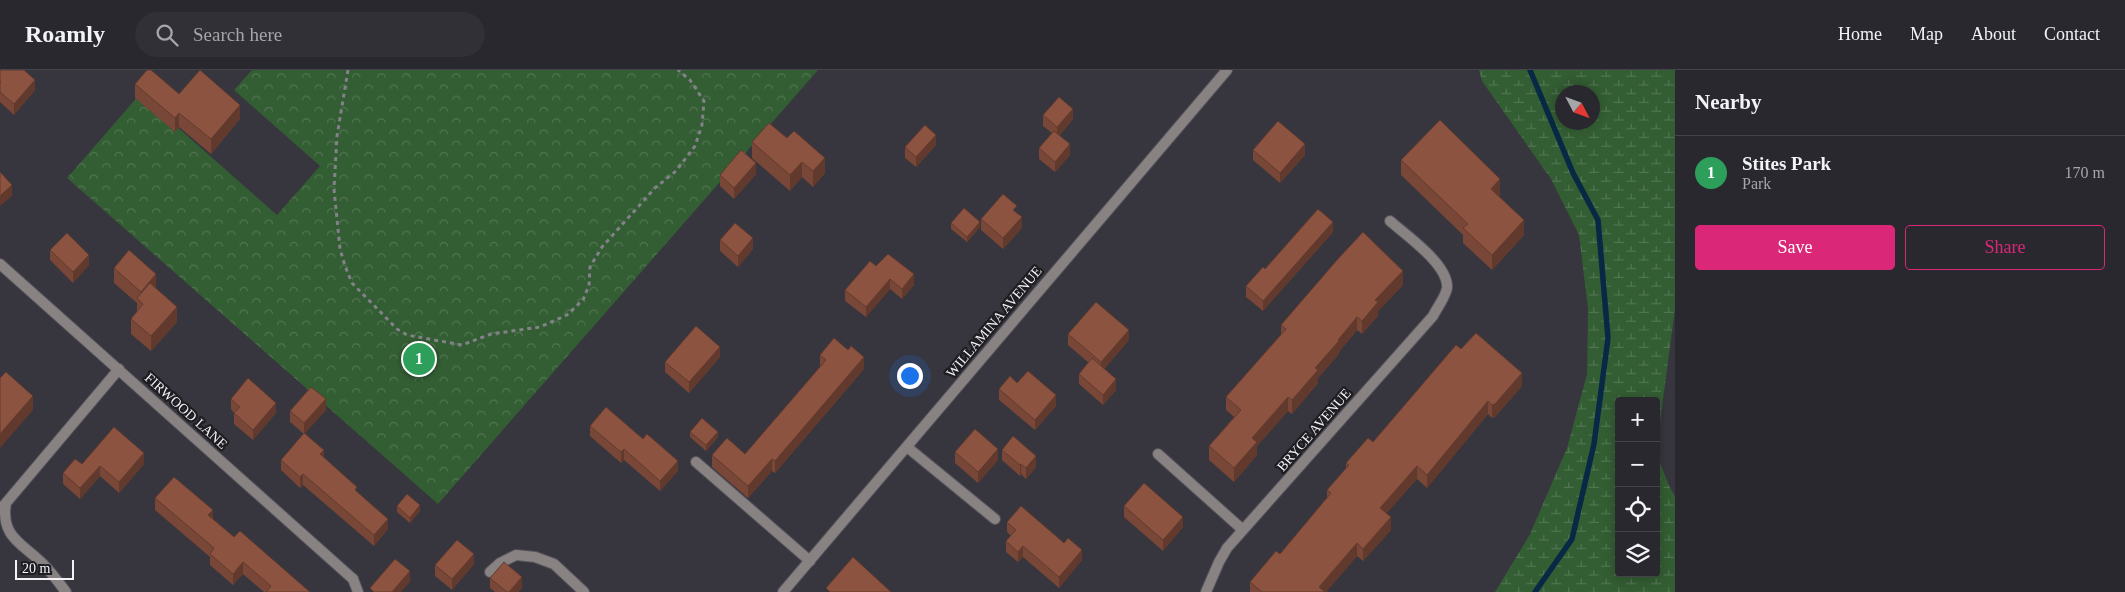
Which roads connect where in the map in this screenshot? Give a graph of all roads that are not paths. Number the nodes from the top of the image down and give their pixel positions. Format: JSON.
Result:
{"nodes":[{"id":1,"x":1227,"y":70,"type":"edge"},
{"id":2,"x":1390,"y":221,"type":"dead end"},
{"id":3,"x":0,"y":264,"type":"edge"},
{"id":4,"x":119,"y":369,"type":"junction"},
{"id":5,"x":907,"y":447,"type":"junction"},
{"id":6,"x":1158,"y":454,"type":"dead end"},
{"id":7,"x":696,"y":462,"type":"dead end"},
{"id":8,"x":3,"y":506,"type":"edge"},
{"id":9,"x":996,"y":519,"type":"dead end"},
{"id":10,"x":1243,"y":530,"type":"junction"},
{"id":11,"x":810,"y":561,"type":"junction"},
{"id":12,"x":490,"y":572,"type":"dead end"},
{"id":13,"x":66,"y":592,"type":"edge"},
{"id":14,"x":358,"y":592,"type":"edge"},
{"id":15,"x":584,"y":592,"type":"edge"},
{"id":16,"x":783,"y":592,"type":"edge"},
{"id":17,"x":1206,"y":592,"type":"edge"}],
"edges":[{"from":1,"to":5,"type":"street","name":"WILLAMINA AVENUE"},
{"from":2,"to":10,"type":"street","name":"BRYCE AVENUE"},
{"from":3,"to":4,"type":"street","name":"FIRWOOD LANE"},
{"from":4,"to":8,"type":"street"},
{"from":4,"to":14,"type":"street","name":"FIRWOOD LANE"},
{"from":5,"to":9,"type":"street"},
{"from":5,"to":11,"type":"street","name":"WILLAMINA AVENUE"},
{"from":6,"to":10,"type":"street"},
{"from":7,"to":11,"type":"street"},
{"from":8,"to":13,"type":"street"},
{"from":10,"to":17,"type":"street","name":"BRYCE AVENUE"},
{"from":11,"to":16,"type":"street","name":"WILLAMINA AVENUE"},
{"from":12,"to":15,"type":"street"}]}
